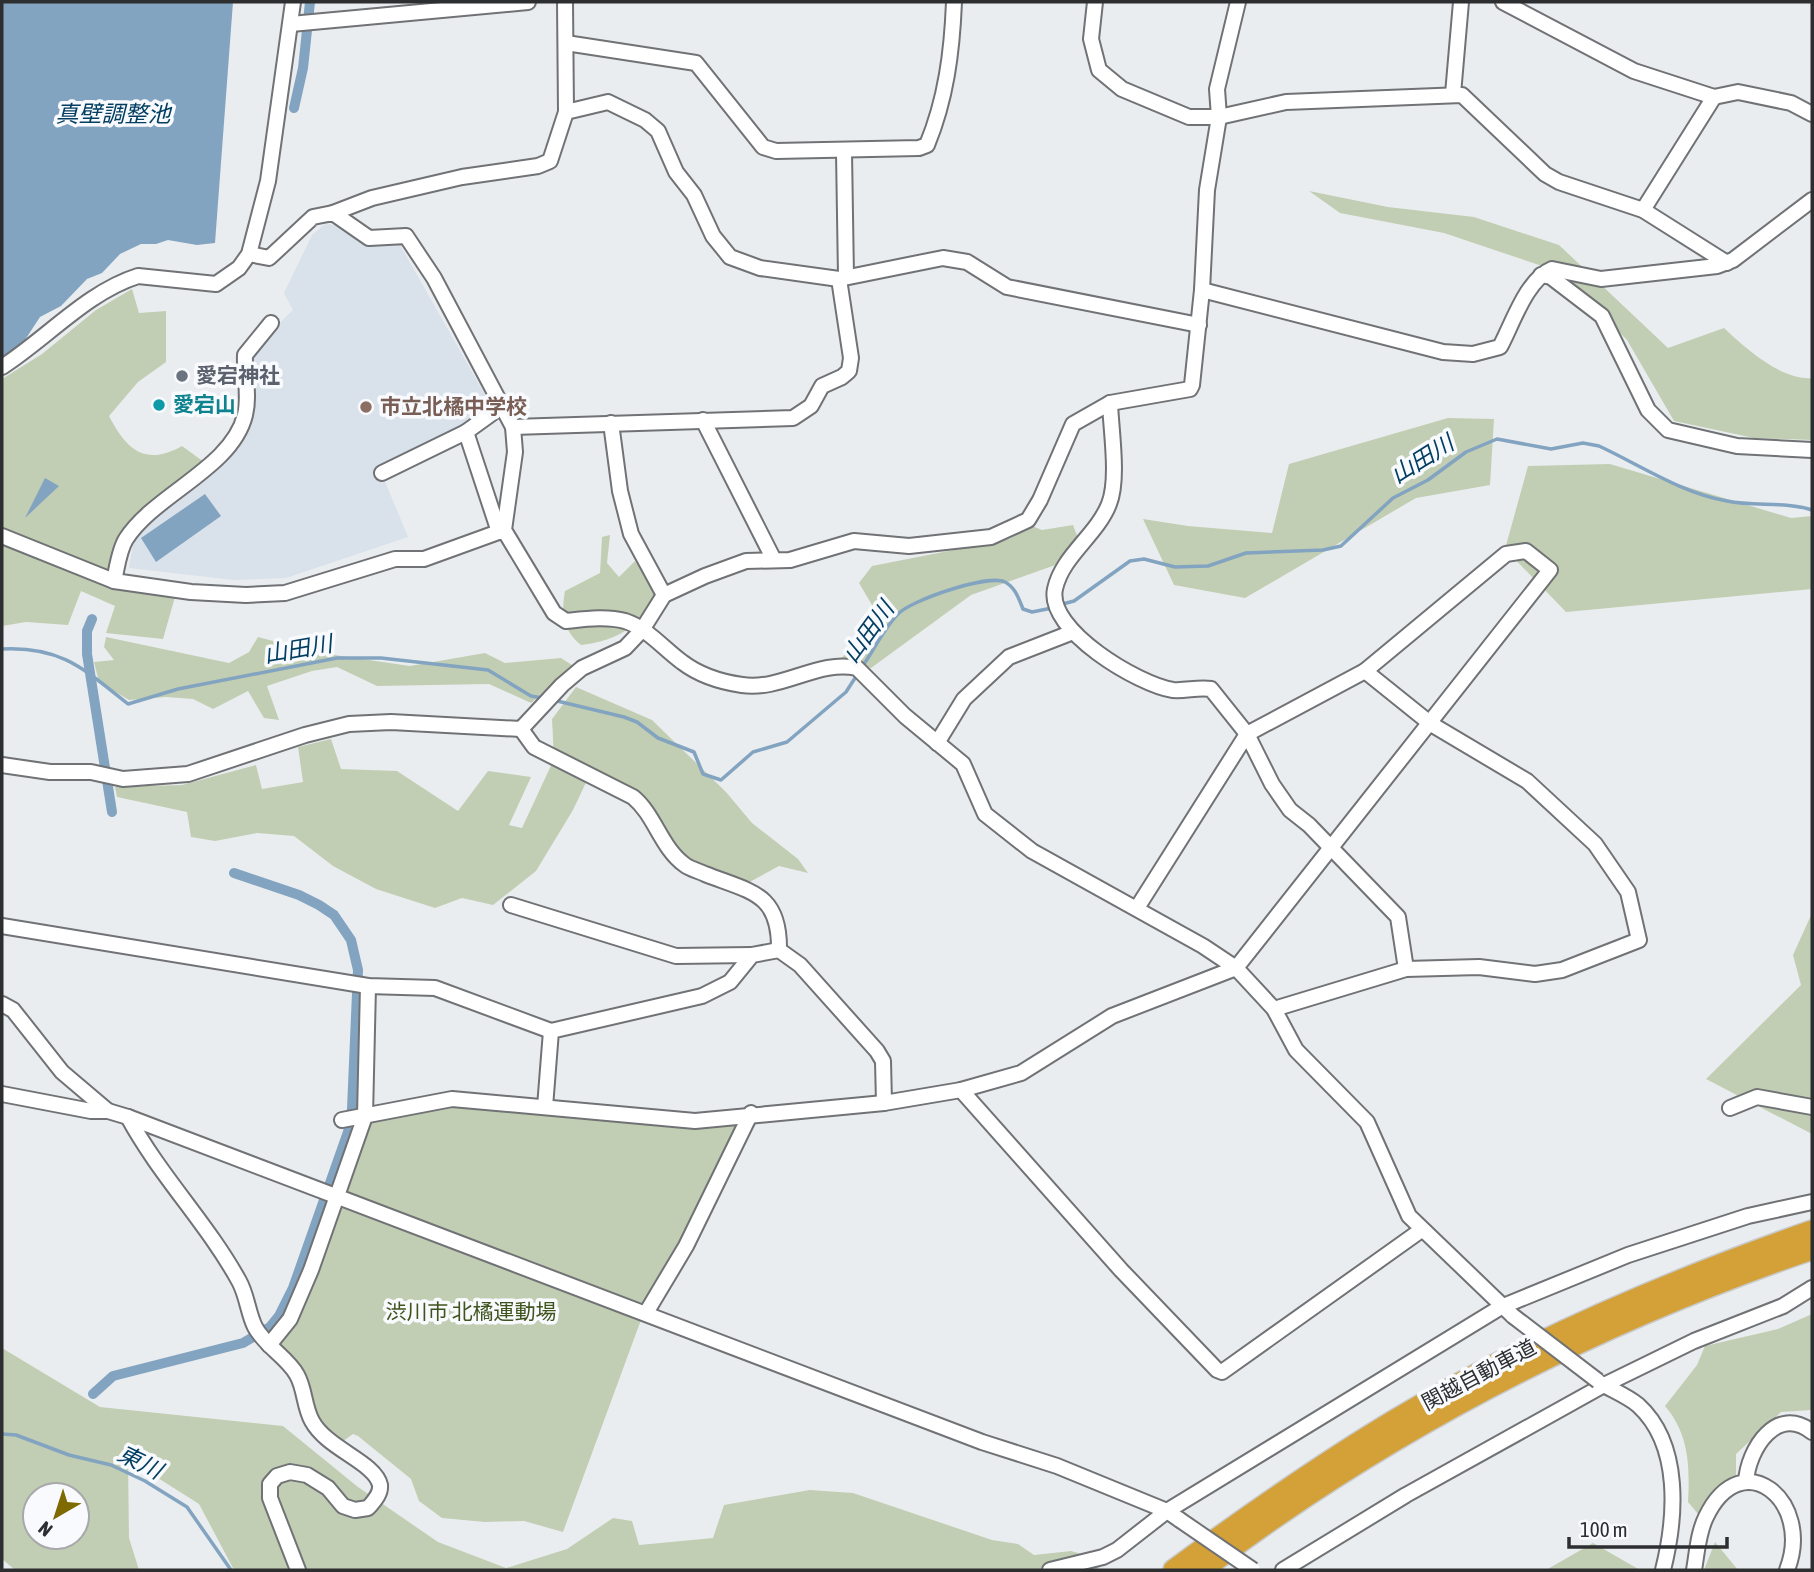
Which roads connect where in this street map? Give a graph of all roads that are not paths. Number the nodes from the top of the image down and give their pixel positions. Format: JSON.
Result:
{"nodes":[{"id":1,"x":293,"y":2,"type":"edge"},
{"id":2,"x":528,"y":2,"type":"edge"},
{"id":3,"x":565,"y":2,"type":"edge"},
{"id":4,"x":954,"y":2,"type":"edge"},
{"id":5,"x":1095,"y":2,"type":"edge"},
{"id":6,"x":1238,"y":2,"type":"edge"},
{"id":7,"x":1461,"y":2,"type":"edge"},
{"id":8,"x":1503,"y":2,"type":"edge"},
{"id":9,"x":291,"y":24,"type":"junction"},
{"id":10,"x":566,"y":43,"type":"junction"},
{"id":11,"x":1453,"y":94,"type":"junction"},
{"id":12,"x":1714,"y":97,"type":"junction"},
{"id":13,"x":566,"y":111,"type":"junction"},
{"id":14,"x":1812,"y":114,"type":"edge"},
{"id":15,"x":1219,"y":117,"type":"junction"},
{"id":16,"x":844,"y":152,"type":"junction"},
{"id":17,"x":1812,"y":200,"type":"edge"},
{"id":18,"x":1643,"y":210,"type":"junction"},
{"id":19,"x":333,"y":213,"type":"junction"},
{"id":20,"x":249,"y":254,"type":"junction"},
{"id":21,"x":1727,"y":263,"type":"junction"},
{"id":22,"x":1541,"y":275,"type":"junction"},
{"id":23,"x":842,"y":278,"type":"junction"},
{"id":24,"x":1202,"y":290,"type":"junction"},
{"id":25,"x":271,"y":323,"type":"dead end"},
{"id":26,"x":1199,"y":325,"type":"junction"},
{"id":27,"x":2,"y":367,"type":"edge"},
{"id":28,"x":1110,"y":403,"type":"junction"},
{"id":29,"x":502,"y":406,"type":"junction"},
{"id":30,"x":703,"y":420,"type":"junction"},
{"id":31,"x":611,"y":423,"type":"junction"},
{"id":32,"x":513,"y":427,"type":"junction"},
{"id":33,"x":466,"y":432,"type":"junction"},
{"id":34,"x":1812,"y":450,"type":"edge"},
{"id":35,"x":382,"y":473,"type":"dead end"},
{"id":36,"x":502,"y":531,"type":"junction"},
{"id":37,"x":2,"y":536,"type":"edge"},
{"id":38,"x":774,"y":560,"type":"junction"},
{"id":39,"x":114,"y":581,"type":"junction"},
{"id":40,"x":664,"y":595,"type":"junction"},
{"id":41,"x":642,"y":630,"type":"junction"},
{"id":42,"x":1073,"y":632,"type":"junction"},
{"id":43,"x":1365,"y":671,"type":"junction"},
{"id":44,"x":1431,"y":724,"type":"junction"},
{"id":45,"x":521,"y":729,"type":"junction"},
{"id":46,"x":1247,"y":734,"type":"junction"},
{"id":47,"x":937,"y":743,"type":"junction"},
{"id":48,"x":2,"y":765,"type":"edge"},
{"id":49,"x":1331,"y":848,"type":"junction"},
{"id":50,"x":511,"y":905,"type":"dead end"},
{"id":51,"x":1137,"y":908,"type":"junction"},
{"id":52,"x":2,"y":926,"type":"edge"},
{"id":53,"x":779,"y":950,"type":"junction"},
{"id":54,"x":752,"y":955,"type":"junction"},
{"id":55,"x":1236,"y":968,"type":"junction"},
{"id":56,"x":1406,"y":968,"type":"junction"},
{"id":57,"x":368,"y":986,"type":"junction"},
{"id":58,"x":2,"y":1004,"type":"edge"},
{"id":59,"x":1274,"y":1009,"type":"junction"},
{"id":60,"x":551,"y":1031,"type":"junction"},
{"id":61,"x":961,"y":1090,"type":"junction"},
{"id":62,"x":2,"y":1094,"type":"edge"},
{"id":63,"x":884,"y":1102,"type":"junction"},
{"id":64,"x":545,"y":1107,"type":"junction"},
{"id":65,"x":1812,"y":1107,"type":"edge"},
{"id":66,"x":1730,"y":1108,"type":"dead end"},
{"id":67,"x":108,"y":1111,"type":"junction"},
{"id":68,"x":751,"y":1113,"type":"junction"},
{"id":69,"x":365,"y":1116,"type":"junction"},
{"id":70,"x":128,"y":1117,"type":"junction"},
{"id":71,"x":342,"y":1120,"type":"dead end"},
{"id":72,"x":330,"y":1194,"type":"junction"},
{"id":73,"x":1812,"y":1202,"type":"edge"},
{"id":74,"x":1420,"y":1231,"type":"junction"},
{"id":75,"x":1812,"y":1231,"type":"edge"},
{"id":76,"x":1812,"y":1249,"type":"edge"},
{"id":77,"x":1812,"y":1288,"type":"edge"},
{"id":78,"x":1507,"y":1312,"type":"junction"},
{"id":79,"x":646,"y":1313,"type":"junction"},
{"id":80,"x":267,"y":1343,"type":"junction"},
{"id":81,"x":1601,"y":1383,"type":"junction"},
{"id":82,"x":1812,"y":1432,"type":"edge"},
{"id":83,"x":1746,"y":1482,"type":"junction"},
{"id":84,"x":1167,"y":1511,"type":"junction"},
{"id":85,"x":298,"y":1570,"type":"edge"},
{"id":86,"x":1050,"y":1570,"type":"edge"},
{"id":87,"x":1174,"y":1570,"type":"edge"},
{"id":88,"x":1202,"y":1570,"type":"edge"},
{"id":89,"x":1253,"y":1570,"type":"edge"},
{"id":90,"x":1283,"y":1570,"type":"edge"},
{"id":91,"x":1663,"y":1570,"type":"edge"},
{"id":92,"x":1693,"y":1570,"type":"edge"},
{"id":93,"x":1787,"y":1570,"type":"edge"}],
"edges":[{"from":1,"to":9,"type":"street"},
{"from":2,"to":9,"type":"street"},
{"from":3,"to":10,"type":"street"},
{"from":4,"to":16,"type":"street"},
{"from":5,"to":15,"type":"street"},
{"from":6,"to":15,"type":"street"},
{"from":7,"to":11,"type":"street"},
{"from":8,"to":12,"type":"street"},
{"from":9,"to":20,"type":"street"},
{"from":10,"to":13,"type":"street"},
{"from":10,"to":16,"type":"street"},
{"from":11,"to":15,"type":"street"},
{"from":11,"to":18,"type":"street"},
{"from":12,"to":14,"type":"street"},
{"from":12,"to":18,"type":"street"},
{"from":13,"to":19,"type":"street"},
{"from":13,"to":23,"type":"street"},
{"from":15,"to":24,"type":"street"},
{"from":16,"to":23,"type":"street"},
{"from":17,"to":21,"type":"street"},
{"from":18,"to":21,"type":"street"},
{"from":19,"to":20,"type":"street"},
{"from":19,"to":29,"type":"street"},
{"from":20,"to":27,"type":"street"},
{"from":21,"to":22,"type":"street"},
{"from":22,"to":24,"type":"street"},
{"from":22,"to":34,"type":"street"},
{"from":23,"to":26,"type":"street"},
{"from":23,"to":30,"type":"street"},
{"from":24,"to":26,"type":"street"},
{"from":25,"to":39,"type":"street"},
{"from":26,"to":28,"type":"street"},
{"from":28,"to":38,"type":"street"},
{"from":28,"to":42,"type":"street"},
{"from":29,"to":32,"type":"street"},
{"from":29,"to":33,"type":"street"},
{"from":30,"to":31,"type":"street"},
{"from":30,"to":38,"type":"street"},
{"from":31,"to":32,"type":"street"},
{"from":31,"to":40,"type":"street"},
{"from":32,"to":36,"type":"street"},
{"from":33,"to":35,"type":"street"},
{"from":33,"to":36,"type":"street"},
{"from":36,"to":39,"type":"street"},
{"from":36,"to":41,"type":"street"},
{"from":37,"to":39,"type":"street"},
{"from":38,"to":40,"type":"street"},
{"from":40,"to":41,"type":"street"},
{"from":41,"to":45,"type":"street"},
{"from":41,"to":47,"type":"street"},
{"from":42,"to":46,"type":"street"},
{"from":42,"to":47,"type":"street"},
{"from":43,"to":44,"type":"street"},
{"from":43,"to":44,"type":"street"},
{"from":43,"to":46,"type":"street"},
{"from":44,"to":49,"type":"street"},
{"from":44,"to":56,"type":"street"},
{"from":45,"to":48,"type":"street"},
{"from":45,"to":53,"type":"street"},
{"from":46,"to":49,"type":"street"},
{"from":46,"to":51,"type":"street"},
{"from":47,"to":51,"type":"street"},
{"from":49,"to":55,"type":"street"},
{"from":49,"to":56,"type":"street"},
{"from":50,"to":54,"type":"street"},
{"from":51,"to":55,"type":"street"},
{"from":52,"to":57,"type":"street"},
{"from":53,"to":54,"type":"street"},
{"from":53,"to":63,"type":"street"},
{"from":54,"to":60,"type":"street"},
{"from":55,"to":59,"type":"street"},
{"from":55,"to":61,"type":"street"},
{"from":56,"to":59,"type":"street"},
{"from":57,"to":60,"type":"street"},
{"from":57,"to":69,"type":"street"},
{"from":58,"to":67,"type":"street"},
{"from":59,"to":74,"type":"street"},
{"from":60,"to":64,"type":"street"},
{"from":61,"to":63,"type":"street"},
{"from":61,"to":74,"type":"street"},
{"from":62,"to":67,"type":"street"},
{"from":63,"to":68,"type":"street"},
{"from":64,"to":68,"type":"street"},
{"from":64,"to":69,"type":"street"},
{"from":65,"to":66,"type":"street"},
{"from":67,"to":70,"type":"street"},
{"from":68,"to":79,"type":"street"},
{"from":69,"to":71,"type":"street"},
{"from":69,"to":72,"type":"street"},
{"from":70,"to":72,"type":"street"},
{"from":70,"to":80,"type":"street"},
{"from":72,"to":79,"type":"street"},
{"from":72,"to":80,"type":"street"},
{"from":73,"to":78,"type":"street"},
{"from":74,"to":78,"type":"street"},
{"from":75,"to":87,"type":"highway","name":"関越自動車道"},
{"from":76,"to":88,"type":"highway","name":"関越自動車道"},
{"from":77,"to":81,"type":"street"},
{"from":78,"to":81,"type":"street","bridge":true},
{"from":78,"to":84,"type":"street"},
{"from":79,"to":84,"type":"street"},
{"from":80,"to":85,"type":"street"},
{"from":81,"to":90,"type":"street"},
{"from":81,"to":91,"type":"street"},
{"from":82,"to":83,"type":"street"},
{"from":83,"to":92,"type":"street"},
{"from":83,"to":93,"type":"street"},
{"from":84,"to":86,"type":"street"},
{"from":84,"to":89,"type":"street","bridge":true}]}
